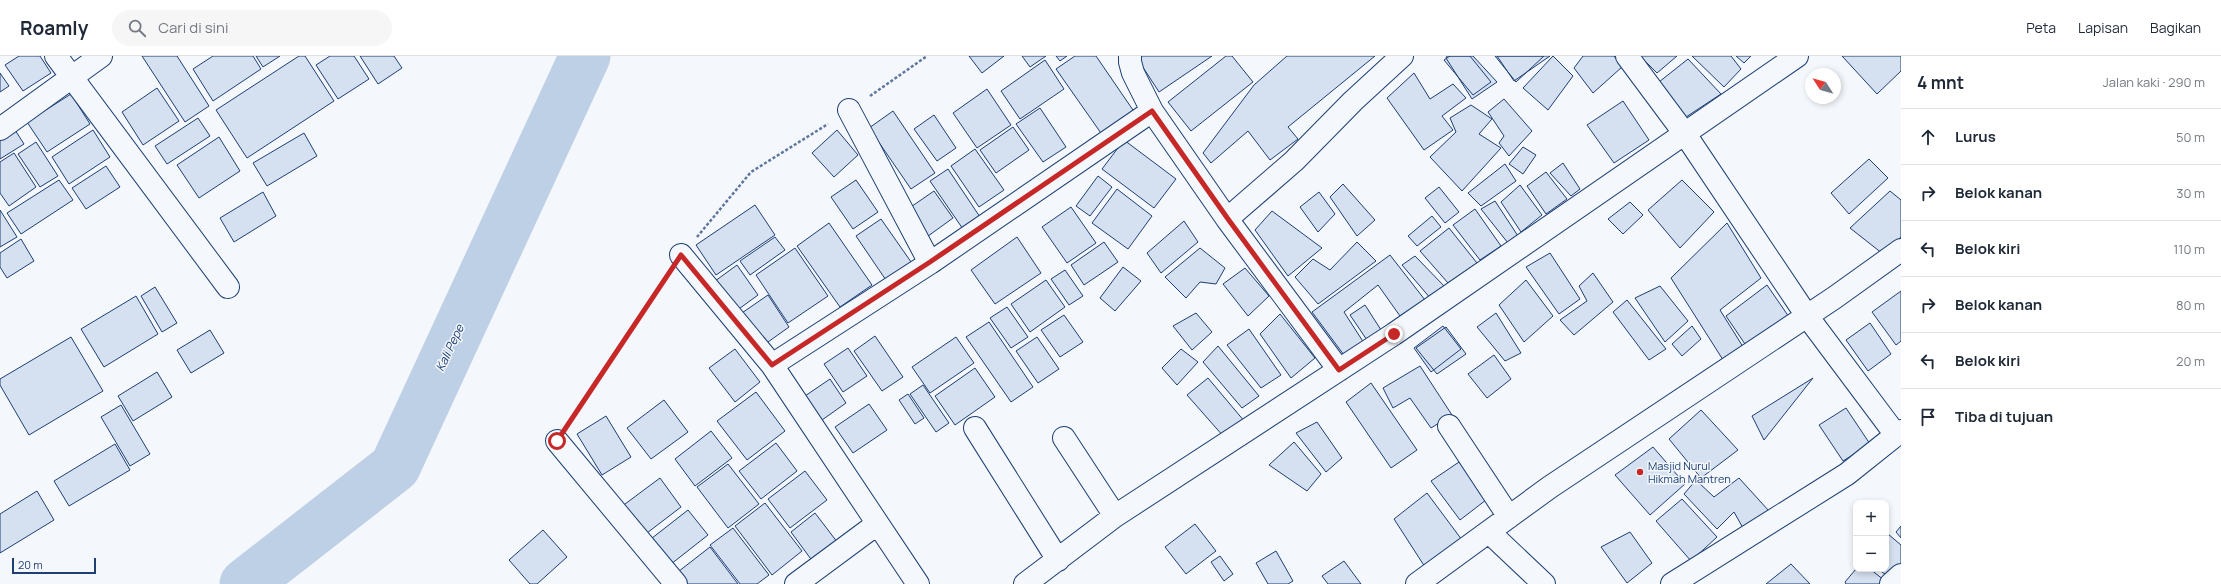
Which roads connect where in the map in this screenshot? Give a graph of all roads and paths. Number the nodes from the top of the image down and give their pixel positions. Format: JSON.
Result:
{"nodes":[{"id":1,"x":56,"y":56,"type":"edge"},
{"id":2,"x":101,"y":56,"type":"edge"},
{"id":3,"x":927,"y":56,"type":"edge"},
{"id":4,"x":1130,"y":56,"type":"edge"},
{"id":5,"x":1402,"y":56,"type":"edge"},
{"id":6,"x":1627,"y":56,"type":"edge"},
{"id":7,"x":1798,"y":56,"type":"edge"},
{"id":8,"x":71,"y":78,"type":"junction"},
{"id":9,"x":849,"y":110,"type":"junction"},
{"id":10,"x":1152,"y":111,"type":"junction"},
{"id":11,"x":0,"y":129,"type":"edge"},
{"id":12,"x":1685,"y":134,"type":"junction"},
{"id":13,"x":1228,"y":219,"type":"junction"},
{"id":14,"x":1901,"y":250,"type":"edge"},
{"id":15,"x":681,"y":255,"type":"junction"},
{"id":16,"x":930,"y":262,"type":"junction"},
{"id":17,"x":228,"y":287,"type":"dead end"},
{"id":18,"x":1807,"y":316,"type":"junction"},
{"id":19,"x":772,"y":365,"type":"junction"},
{"id":20,"x":1339,"y":370,"type":"junction"},
{"id":21,"x":1449,"y":426,"type":"dead end"},
{"id":22,"x":975,"y":428,"type":"dead end"},
{"id":23,"x":1899,"y":433,"type":"edge"},
{"id":24,"x":1064,"y":438,"type":"dead end"},
{"id":25,"x":557,"y":441,"type":"joint"},
{"id":26,"x":1115,"y":516,"type":"junction"},
{"id":27,"x":1509,"y":517,"type":"junction"},
{"id":28,"x":877,"y":524,"type":"junction"},
{"id":29,"x":1489,"y":532,"type":"junction"},
{"id":30,"x":1058,"y":560,"type":"junction"},
{"id":31,"x":1901,"y":575,"type":"edge"},
{"id":32,"x":1686,"y":580,"type":"edge"},
{"id":33,"x":676,"y":584,"type":"edge"},
{"id":34,"x":796,"y":584,"type":"edge"},
{"id":35,"x":918,"y":584,"type":"edge"},
{"id":36,"x":1025,"y":584,"type":"edge"},
{"id":37,"x":1417,"y":584,"type":"edge"},
{"id":38,"x":1544,"y":584,"type":"edge"},
{"id":39,"x":1891,"y":584,"type":"edge"}],
"edges":[{"from":1,"to":8,"type":"street"},
{"from":2,"to":8,"type":"street"},
{"from":3,"to":9,"type":"path"},
{"from":4,"to":10,"type":"street"},
{"from":5,"to":13,"type":"street"},
{"from":6,"to":12,"type":"street"},
{"from":7,"to":12,"type":"street"},
{"from":8,"to":11,"type":"street"},
{"from":8,"to":17,"type":"street"},
{"from":9,"to":15,"type":"path"},
{"from":9,"to":16,"type":"street"},
{"from":10,"to":13,"type":"street"},
{"from":10,"to":16,"type":"street"},
{"from":12,"to":18,"type":"street"},
{"from":12,"to":20,"type":"street"},
{"from":13,"to":20,"type":"street"},
{"from":14,"to":18,"type":"street"},
{"from":15,"to":19,"type":"street"},
{"from":15,"to":25,"type":"path"},
{"from":16,"to":19,"type":"street"},
{"from":18,"to":23,"type":"street"},
{"from":18,"to":27,"type":"street"},
{"from":19,"to":28,"type":"street"},
{"from":20,"to":26,"type":"street"},
{"from":21,"to":27,"type":"street"},
{"from":22,"to":30,"type":"street"},
{"from":23,"to":32,"type":"street"},
{"from":24,"to":26,"type":"street"},
{"from":25,"to":33,"type":"street"},
{"from":26,"to":30,"type":"street"},
{"from":27,"to":29,"type":"street"},
{"from":28,"to":34,"type":"street"},
{"from":28,"to":35,"type":"street"},
{"from":29,"to":37,"type":"street"},
{"from":29,"to":38,"type":"street"},
{"from":30,"to":36,"type":"street"},
{"from":31,"to":39,"type":"street"}]}
